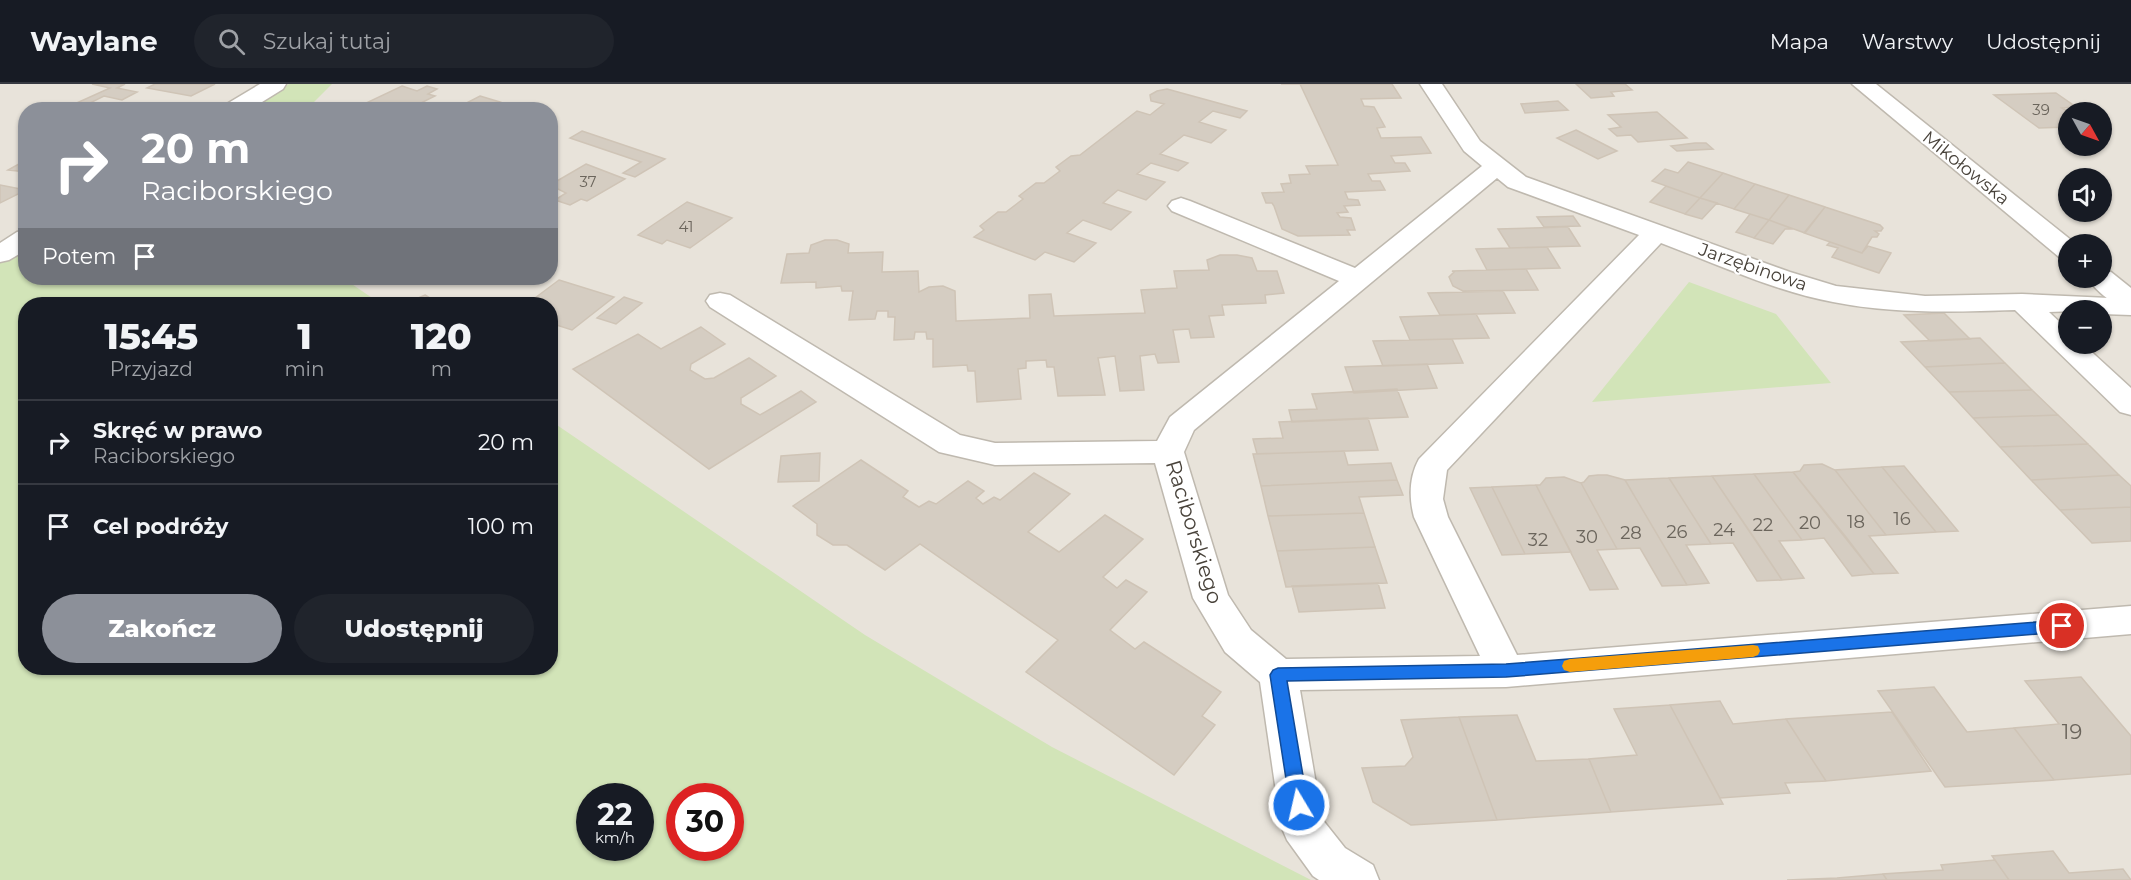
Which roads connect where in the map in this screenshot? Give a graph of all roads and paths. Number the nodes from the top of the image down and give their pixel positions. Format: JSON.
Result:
{"nodes":[{"id":1,"x":275,"y":84,"type":"edge"},
{"id":2,"x":1431,"y":84,"type":"edge"},
{"id":3,"x":1863,"y":84,"type":"edge"},
{"id":4,"x":246,"y":102,"type":"edge"},
{"id":5,"x":1497,"y":166,"type":"junction"},
{"id":6,"x":1181,"y":206,"type":"dead end"},
{"id":7,"x":1656,"y":233,"type":"junction"},
{"id":8,"x":18,"y":243,"type":"edge"},
{"id":9,"x":2058,"y":243,"type":"edge"},
{"id":10,"x":0,"y":254,"type":"edge"},
{"id":11,"x":1359,"y":279,"type":"junction"},
{"id":12,"x":2112,"y":287,"type":"edge"},
{"id":13,"x":720,"y":302,"type":"dead end"},
{"id":14,"x":2022,"y":302,"type":"junction"},
{"id":15,"x":2131,"y":302,"type":"edge"},
{"id":16,"x":2131,"y":307,"type":"edge"},
{"id":17,"x":2131,"y":405,"type":"edge"},
{"id":18,"x":1168,"y":452,"type":"junction"},
{"id":19,"x":2131,"y":620,"type":"edge"},
{"id":20,"x":1506,"y":671,"type":"junction"},
{"id":21,"x":1278,"y":675,"type":"junction"},
{"id":22,"x":1357,"y":880,"type":"edge"}],
"edges":[{"from":1,"to":4,"type":"street"},
{"from":2,"to":5,"type":"street","name":"Jarzębinowa"},
{"from":3,"to":9,"type":"street","name":"Mikołowska"},
{"from":5,"to":7,"type":"street","name":"Jarzębinowa"},
{"from":5,"to":11,"type":"street","name":"Raciborskiego"},
{"from":6,"to":11,"type":"street"},
{"from":7,"to":14,"type":"street","name":"Jarzębinowa"},
{"from":7,"to":20,"type":"street"},
{"from":8,"to":10,"type":"street"},
{"from":11,"to":18,"type":"street","name":"Raciborskiego"},
{"from":12,"to":15,"type":"street"},
{"from":13,"to":18,"type":"street"},
{"from":14,"to":16,"type":"street","name":"Jarzębinowa"},
{"from":14,"to":17,"type":"street"},
{"from":18,"to":21,"type":"street","name":"Raciborskiego"},
{"from":19,"to":20,"type":"street"},
{"from":20,"to":21,"type":"street"},
{"from":21,"to":22,"type":"street"}]}
